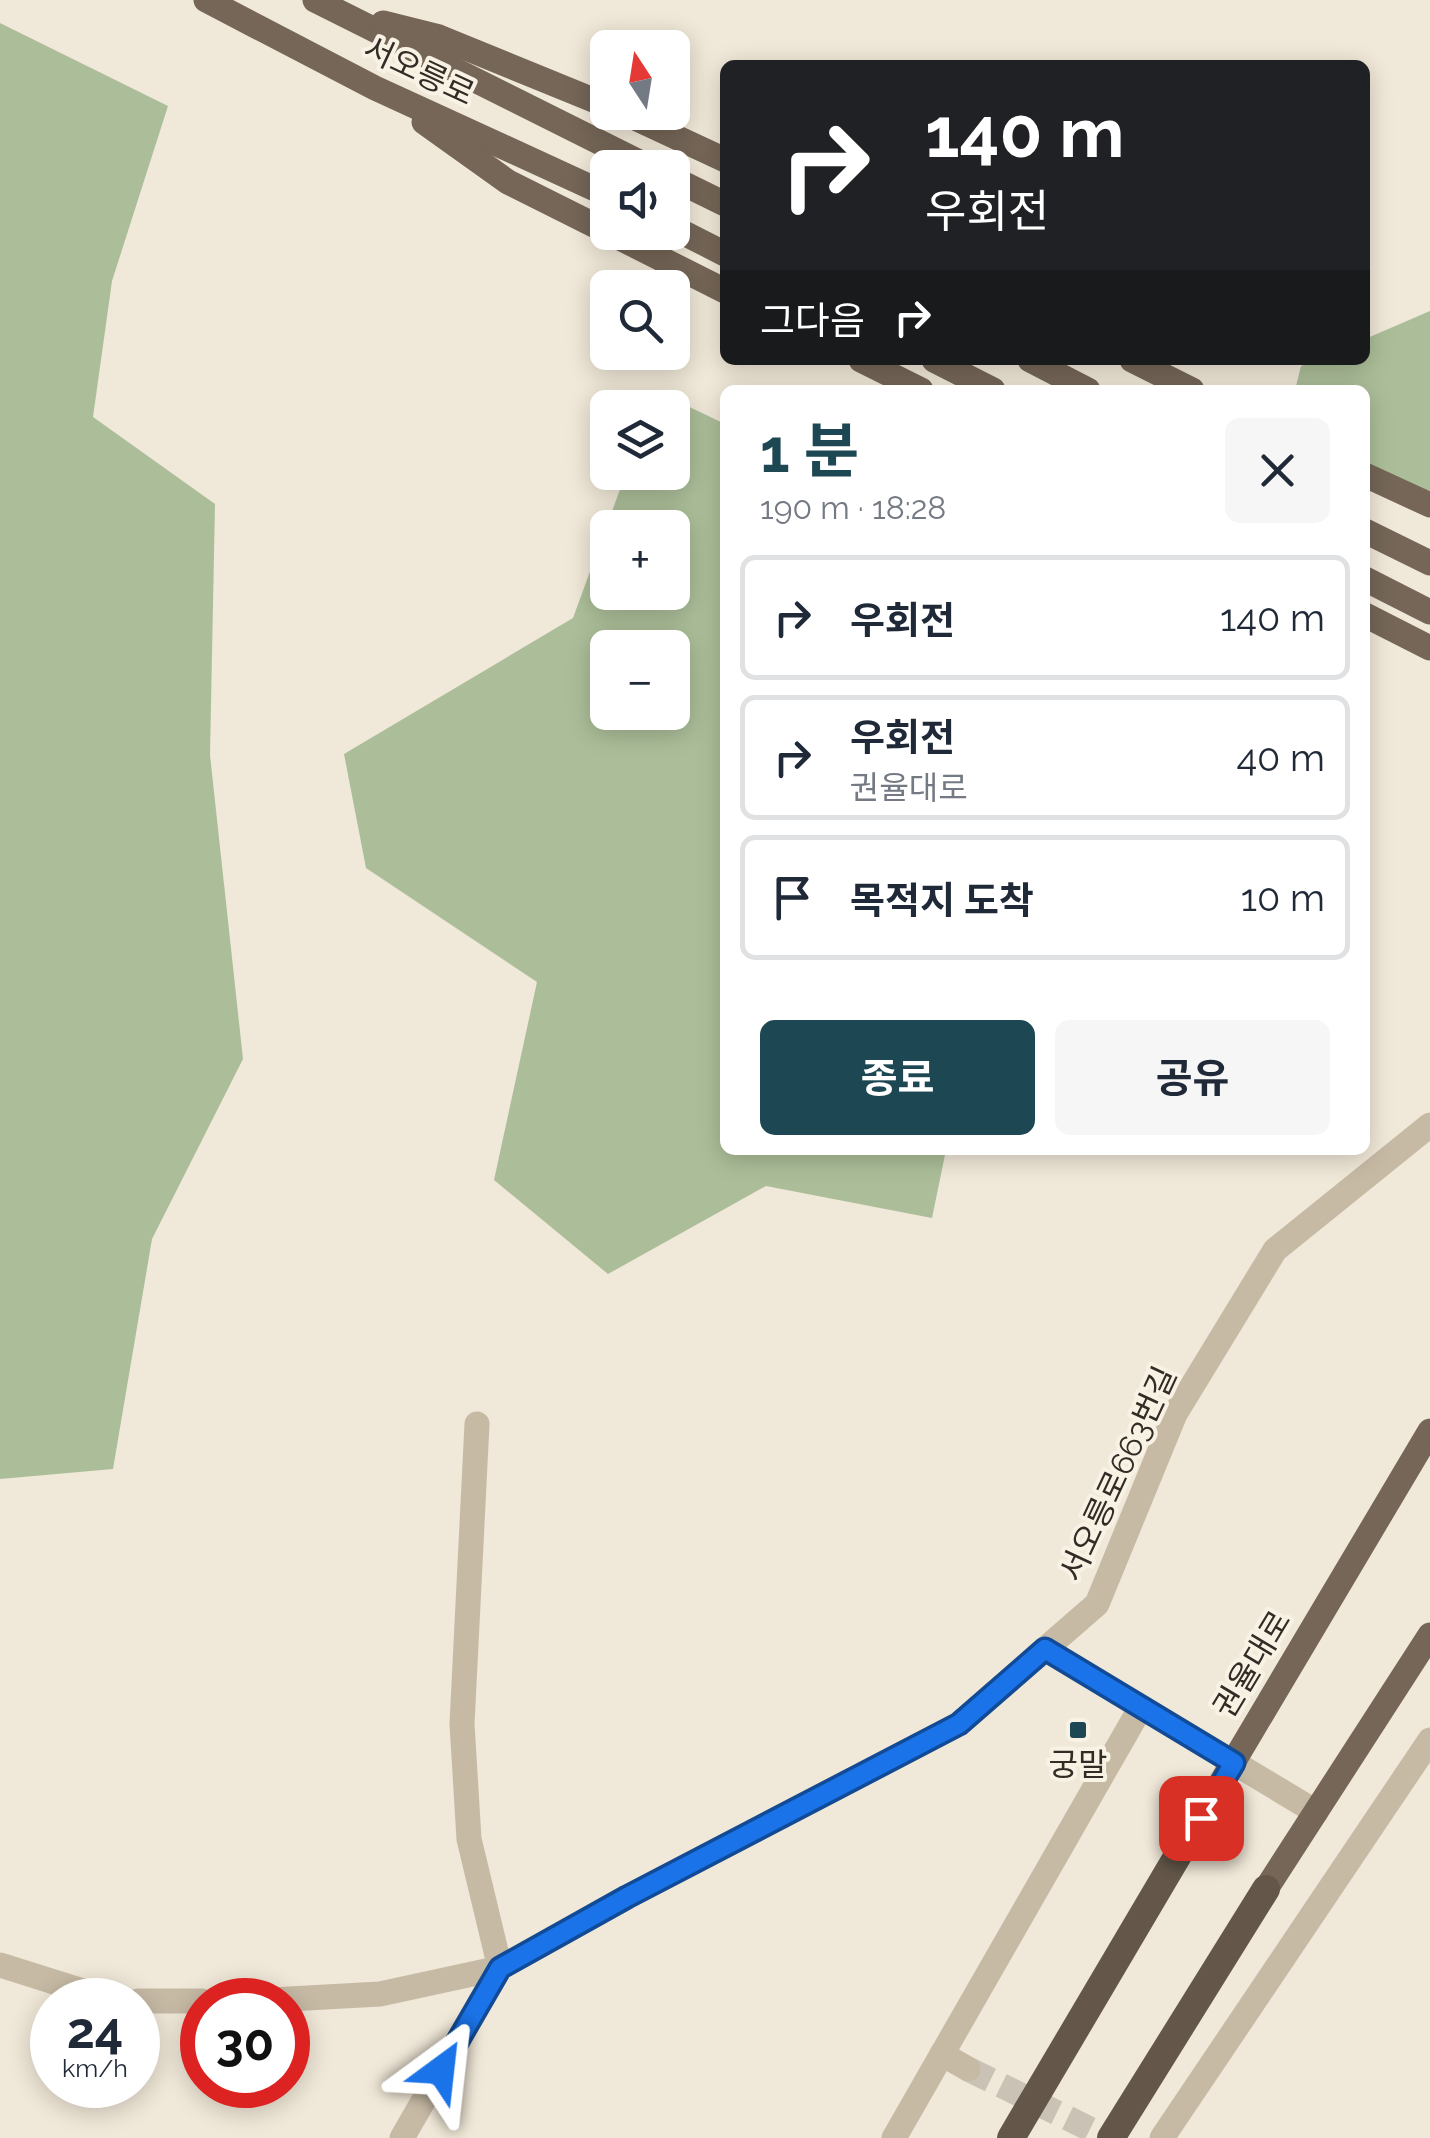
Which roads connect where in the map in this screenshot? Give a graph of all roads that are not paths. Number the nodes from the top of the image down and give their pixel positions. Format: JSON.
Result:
{"nodes":[{"id":1,"x":206,"y":0,"type":"edge"},
{"id":2,"x":326,"y":6,"type":"edge"},
{"id":3,"x":375,"y":88,"type":"junction"},
{"id":4,"x":590,"y":99,"type":"edge"},
{"id":5,"x":661,"y":130,"type":"edge"},
{"id":6,"x":615,"y":150,"type":"edge"},
{"id":7,"x":720,"y":158,"type":"edge"},
{"id":8,"x":590,"y":187,"type":"edge"},
{"id":9,"x":690,"y":187,"type":"edge"},
{"id":10,"x":720,"y":202,"type":"edge"},
{"id":11,"x":590,"y":223,"type":"edge"},
{"id":12,"x":690,"y":236,"type":"edge"},
{"id":13,"x":643,"y":250,"type":"edge"},
{"id":14,"x":720,"y":251,"type":"edge"},
{"id":15,"x":720,"y":289,"type":"edge"},
{"id":16,"x":872,"y":365,"type":"edge"},
{"id":17,"x":944,"y":365,"type":"edge"},
{"id":18,"x":1040,"y":365,"type":"edge"},
{"id":19,"x":1142,"y":365,"type":"edge"},
{"id":20,"x":911,"y":385,"type":"edge"},
{"id":21,"x":983,"y":385,"type":"edge"},
{"id":22,"x":1078,"y":385,"type":"edge"},
{"id":23,"x":1182,"y":385,"type":"edge"},
{"id":24,"x":1370,"y":476,"type":"edge"},
{"id":25,"x":1430,"y":505,"type":"edge"},
{"id":26,"x":1370,"y":533,"type":"edge"},
{"id":27,"x":1430,"y":562,"type":"edge"},
{"id":28,"x":1370,"y":582,"type":"edge"},
{"id":29,"x":1430,"y":612,"type":"edge"},
{"id":30,"x":1370,"y":617,"type":"edge"},
{"id":31,"x":1430,"y":648,"type":"edge"},
{"id":32,"x":1430,"y":1125,"type":"edge"},
{"id":33,"x":477,"y":1424,"type":"dead end"},
{"id":34,"x":1430,"y":1431,"type":"edge"},
{"id":35,"x":1430,"y":1635,"type":"edge"},
{"id":36,"x":1045,"y":1649,"type":"junction"},
{"id":37,"x":1140,"y":1707,"type":"junction"},
{"id":38,"x":1430,"y":1740,"type":"edge"},
{"id":39,"x":1234,"y":1763,"type":"junction"},
{"id":40,"x":1316,"y":1812,"type":"junction"},
{"id":41,"x":1184,"y":1845,"type":"joint"},
{"id":42,"x":1266,"y":1889,"type":"joint"},
{"id":43,"x":0,"y":1964,"type":"edge"},
{"id":44,"x":500,"y":1968,"type":"junction"},
{"id":45,"x":43,"y":1978,"type":"edge"},
{"id":46,"x":310,"y":1998,"type":"edge"},
{"id":47,"x":942,"y":2054,"type":"junction"},
{"id":48,"x":968,"y":2069,"type":"tunnel mouth"},
{"id":49,"x":402,"y":2138,"type":"edge"},
{"id":50,"x":894,"y":2138,"type":"edge"},
{"id":51,"x":1011,"y":2138,"type":"edge"},
{"id":52,"x":1112,"y":2138,"type":"edge"},
{"id":53,"x":1162,"y":2138,"type":"edge"}],
"edges":[{"from":1,"to":3,"type":"main road","name":"서오릉로"},
{"from":2,"to":4,"type":"main road"},
{"from":2,"to":6,"type":"main road","name":"서오릉로"},
{"from":3,"to":8,"type":"main road","name":"서오릉로"},
{"from":3,"to":11,"type":"main road"},
{"from":5,"to":7,"type":"main road"},
{"from":9,"to":10,"type":"main road"},
{"from":12,"to":14,"type":"main road"},
{"from":13,"to":15,"type":"main road"},
{"from":16,"to":20,"type":"main road"},
{"from":17,"to":21,"type":"main road"},
{"from":18,"to":22,"type":"main road"},
{"from":19,"to":23,"type":"main road"},
{"from":24,"to":25,"type":"main road"},
{"from":26,"to":27,"type":"main road"},
{"from":28,"to":29,"type":"main road"},
{"from":30,"to":31,"type":"main road"},
{"from":32,"to":36,"type":"street","name":"서오릉로663번길"},
{"from":33,"to":44,"type":"street"},
{"from":34,"to":39,"type":"main road","name":"권율대로"},
{"from":35,"to":40,"type":"main road"},
{"from":36,"to":37,"type":"street"},
{"from":36,"to":44,"type":"street","name":"서오릉로663번길"},
{"from":37,"to":39,"type":"street"},
{"from":37,"to":47,"type":"street"},
{"from":38,"to":53,"type":"street"},
{"from":39,"to":40,"type":"street"},
{"from":39,"to":41,"type":"main road","name":"권율대로"},
{"from":40,"to":42,"type":"main road"},
{"from":41,"to":51,"type":"highway","name":"권율대로"},
{"from":42,"to":52,"type":"highway"},
{"from":43,"to":45,"type":"street"},
{"from":44,"to":46,"type":"street","name":"서오릉로663번길"},
{"from":44,"to":49,"type":"street"},
{"from":47,"to":48,"type":"street"},
{"from":47,"to":50,"type":"street"}]}
